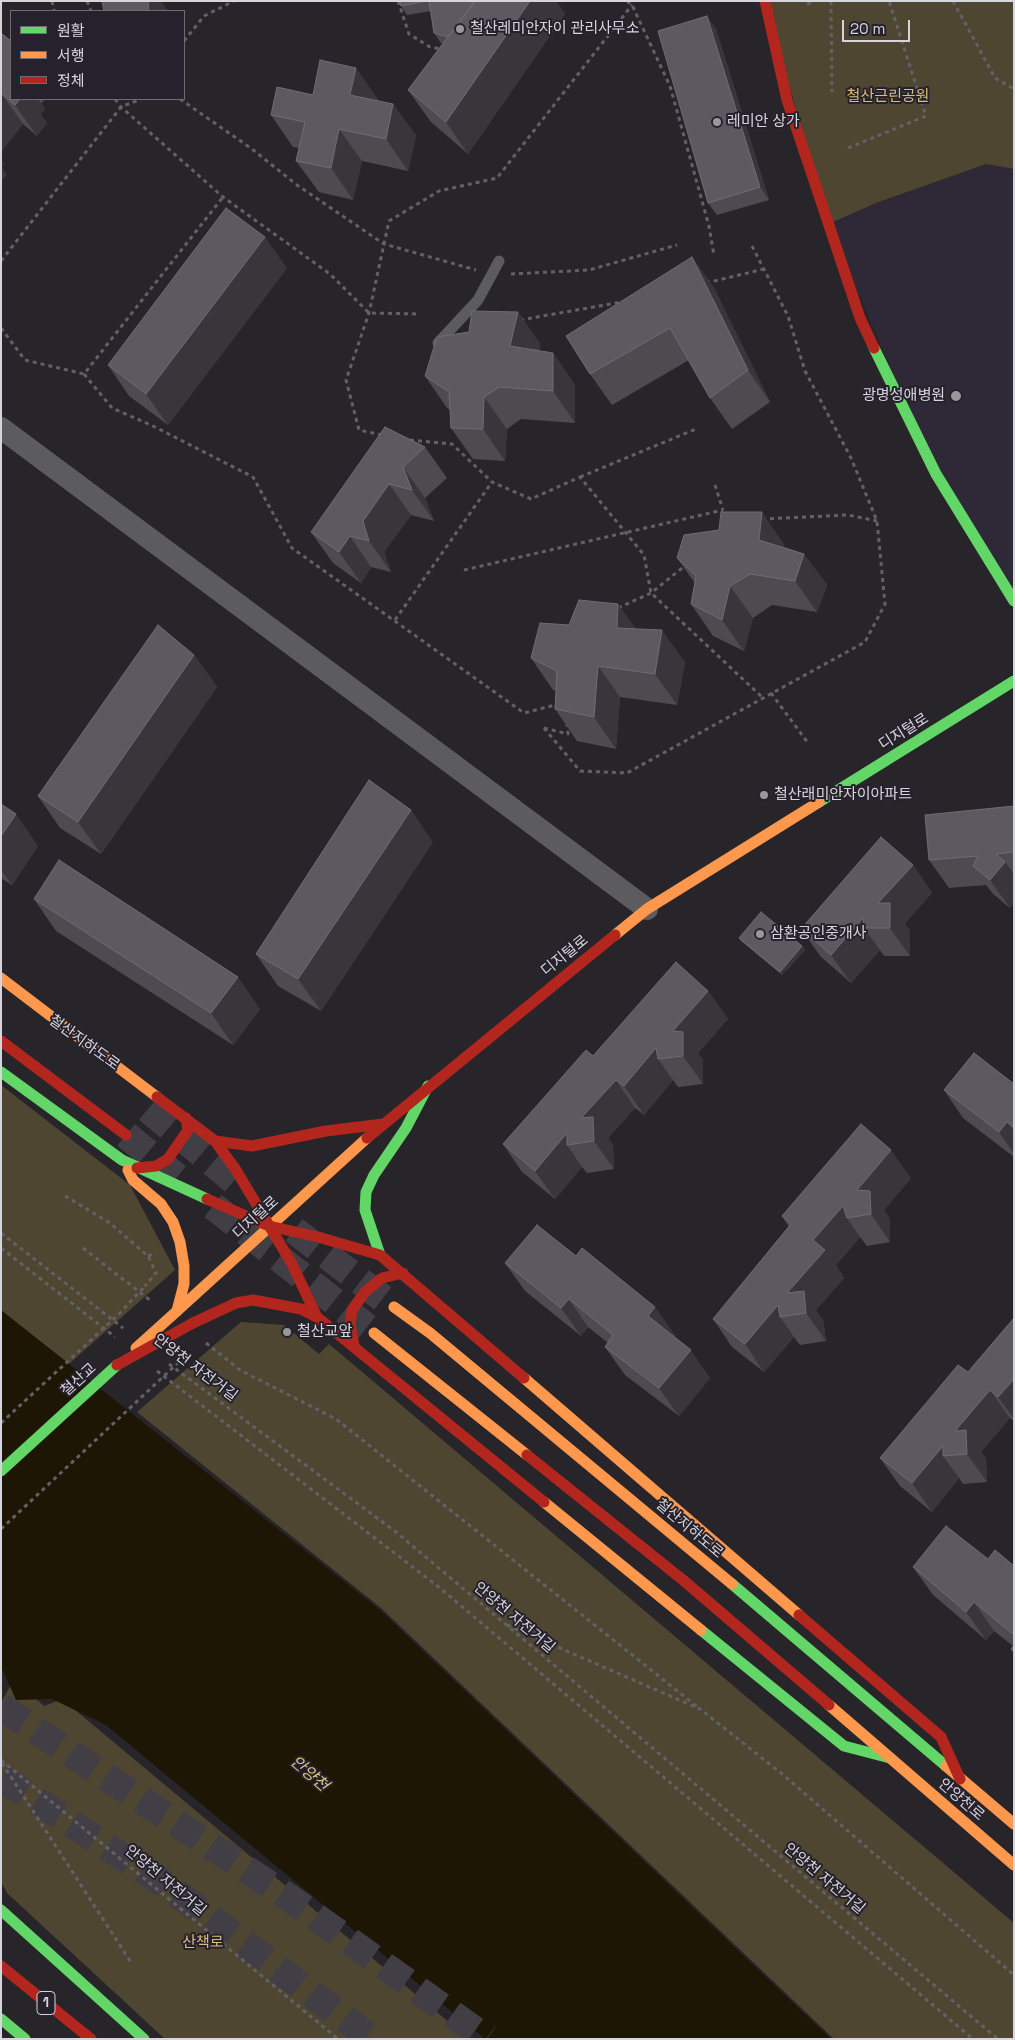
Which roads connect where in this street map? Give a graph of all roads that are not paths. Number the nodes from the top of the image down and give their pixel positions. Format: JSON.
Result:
{"nodes":[{"id":1,"x":765,"y":1,"type":"edge"},
{"id":2,"x":499,"y":261,"type":"dead end"},
{"id":3,"x":438,"y":343,"type":"edge"},
{"id":4,"x":1,"y":428,"type":"edge"},
{"id":5,"x":1014,"y":601,"type":"edge"},
{"id":6,"x":1014,"y":681,"type":"edge"},
{"id":7,"x":647,"y":909,"type":"junction"},
{"id":8,"x":1,"y":978,"type":"edge"},
{"id":9,"x":1,"y":1041,"type":"edge"},
{"id":10,"x":1,"y":1072,"type":"edge"},
{"id":11,"x":428,"y":1086,"type":"junction"},
{"id":12,"x":186,"y":1118,"type":"junction"},
{"id":13,"x":383,"y":1124,"type":"junction"},
{"id":14,"x":126,"y":1136,"type":"tunnel mouth"},
{"id":15,"x":215,"y":1141,"type":"junction"},
{"id":16,"x":122,"y":1160,"type":"junction"},
{"id":17,"x":137,"y":1168,"type":"junction"},
{"id":18,"x":269,"y":1226,"type":"junction"},
{"id":19,"x":380,"y":1255,"type":"junction"},
{"id":20,"x":403,"y":1273,"type":"junction"},
{"id":21,"x":394,"y":1307,"type":"tunnel mouth"},
{"id":22,"x":177,"y":1311,"type":"junction"},
{"id":23,"x":317,"y":1316,"type":"junction"},
{"id":24,"x":374,"y":1332,"type":"tunnel mouth"},
{"id":25,"x":354,"y":1346,"type":"junction"},
{"id":26,"x":117,"y":1365,"type":"junction"},
{"id":27,"x":1,"y":1471,"type":"edge"},
{"id":28,"x":890,"y":1758,"type":"junction"},
{"id":29,"x":960,"y":1779,"type":"junction"},
{"id":30,"x":1014,"y":1824,"type":"edge"},
{"id":31,"x":1014,"y":1865,"type":"edge"},
{"id":32,"x":1,"y":1910,"type":"edge"},
{"id":33,"x":1,"y":1966,"type":"edge"},
{"id":34,"x":1,"y":2019,"type":"edge"},
{"id":35,"x":25,"y":2039,"type":"edge"},
{"id":36,"x":91,"y":2039,"type":"edge"},
{"id":37,"x":144,"y":2039,"type":"edge"}],
"edges":[{"from":1,"to":5,"type":"main road"},
{"from":2,"to":3,"type":"lane"},
{"from":4,"to":7,"type":"street"},
{"from":6,"to":7,"type":"main road","name":"디지털로"},
{"from":7,"to":11,"type":"main road","name":"디지털로"},
{"from":8,"to":12,"type":"main road"},
{"from":9,"to":14,"type":"main road"},
{"from":10,"to":16,"type":"main road"},
{"from":11,"to":13,"type":"main road","name":"디지털로"},
{"from":11,"to":19,"type":"main road"},
{"from":12,"to":15,"type":"main road"},
{"from":12,"to":17,"type":"main road"},
{"from":13,"to":15,"type":"main road"},
{"from":13,"to":18,"type":"main road","name":"디지털로"},
{"from":15,"to":18,"type":"main road"},
{"from":16,"to":17,"type":"main road"},
{"from":16,"to":22,"type":"main road"},
{"from":17,"to":18,"type":"main road"},
{"from":18,"to":19,"type":"main road"},
{"from":18,"to":22,"type":"main road","name":"디지털로"},
{"from":18,"to":23,"type":"main road"},
{"from":19,"to":20,"type":"main road"},
{"from":20,"to":25,"type":"main road"},
{"from":20,"to":29,"type":"main road"},
{"from":21,"to":29,"type":"main road","name":"철산지하도로"},
{"from":22,"to":26,"type":"main road","name":"철산교","bridge":true},
{"from":23,"to":25,"type":"main road"},
{"from":23,"to":26,"type":"main road","bridge":true},
{"from":24,"to":28,"type":"main road"},
{"from":25,"to":28,"type":"main road"},
{"from":26,"to":27,"type":"main road","name":"철산교"},
{"from":28,"to":31,"type":"main road","name":"안양천로"},
{"from":29,"to":30,"type":"main road","name":"안양천로"},
{"from":32,"to":37,"type":"main road"},
{"from":33,"to":36,"type":"main road","number":"1"},
{"from":34,"to":35,"type":"main road"}]}
